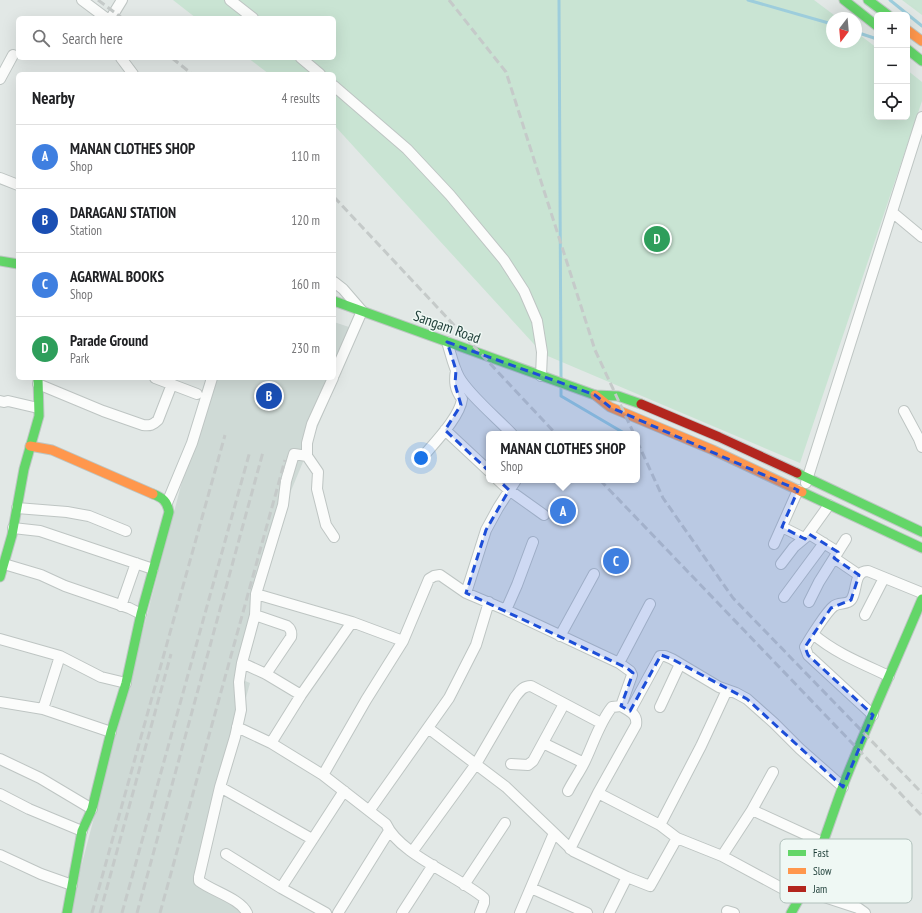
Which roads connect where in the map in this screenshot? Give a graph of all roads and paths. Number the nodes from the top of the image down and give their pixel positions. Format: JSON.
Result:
{"nodes":[{"id":1,"x":82,"y":0,"type":"edge"},
{"id":2,"x":122,"y":0,"type":"edge"},
{"id":3,"x":230,"y":0,"type":"edge"},
{"id":4,"x":844,"y":0,"type":"edge"},
{"id":5,"x":868,"y":0,"type":"edge"},
{"id":6,"x":884,"y":12,"type":"edge"},
{"id":7,"x":103,"y":16,"type":"edge"},
{"id":8,"x":111,"y":16,"type":"edge"},
{"id":9,"x":250,"y":16,"type":"edge"},
{"id":10,"x":874,"y":24,"type":"edge"},
{"id":11,"x":910,"y":32,"type":"edge"},
{"id":12,"x":922,"y":41,"type":"edge"},
{"id":13,"x":910,"y":51,"type":"edge"},
{"id":14,"x":13,"y":55,"type":"dead end"},
{"id":15,"x":122,"y":60,"type":"edge"},
{"id":16,"x":303,"y":60,"type":"edge"},
{"id":17,"x":922,"y":61,"type":"edge"},
{"id":18,"x":131,"y":72,"type":"edge"},
{"id":19,"x":318,"y":72,"type":"edge"},
{"id":20,"x":0,"y":79,"type":"edge"},
{"id":21,"x":336,"y":88,"type":"edge"},
{"id":22,"x":922,"y":117,"type":"edge"},
{"id":23,"x":0,"y":178,"type":"edge"},
{"id":24,"x":16,"y":184,"type":"edge"},
{"id":25,"x":892,"y":212,"type":"junction"},
{"id":26,"x":922,"y":237,"type":"edge"},
{"id":27,"x":0,"y":261,"type":"edge"},
{"id":28,"x":16,"y":264,"type":"edge"},
{"id":29,"x":336,"y":284,"type":"edge"},
{"id":30,"x":336,"y":302,"type":"edge"},
{"id":31,"x":362,"y":311,"type":"junction"},
{"id":32,"x":447,"y":342,"type":"junction"},
{"id":33,"x":336,"y":370,"type":"edge"},
{"id":34,"x":456,"y":370,"type":"junction"},
{"id":35,"x":545,"y":378,"type":"junction"},
{"id":36,"x":161,"y":380,"type":"edge"},
{"id":37,"x":211,"y":380,"type":"edge"},
{"id":38,"x":332,"y":380,"type":"edge"},
{"id":39,"x":38,"y":381,"type":"edge"},
{"id":40,"x":172,"y":384,"type":"junction"},
{"id":41,"x":197,"y":394,"type":"dead end"},
{"id":42,"x":595,"y":395,"type":"junction"},
{"id":43,"x":0,"y":401,"type":"edge"},
{"id":44,"x":38,"y":408,"type":"junction"},
{"id":45,"x":904,"y":411,"type":"dead end"},
{"id":46,"x":445,"y":430,"type":"junction"},
{"id":47,"x":509,"y":431,"type":"edge"},
{"id":48,"x":30,"y":446,"type":"junction"},
{"id":49,"x":922,"y":447,"type":"edge"},
{"id":50,"x":426,"y":453,"type":"dead end"},
{"id":51,"x":307,"y":456,"type":"junction"},
{"id":52,"x":486,"y":468,"type":"edge"},
{"id":53,"x":808,"y":478,"type":"junction"},
{"id":54,"x":501,"y":483,"type":"edge"},
{"id":55,"x":514,"y":483,"type":"edge"},
{"id":56,"x":509,"y":490,"type":"junction"},
{"id":57,"x":801,"y":491,"type":"junction"},
{"id":58,"x":167,"y":503,"type":"junction"},
{"id":59,"x":829,"y":505,"type":"junction"},
{"id":60,"x":17,"y":508,"type":"junction"},
{"id":61,"x":544,"y":515,"type":"dead end"},
{"id":62,"x":782,"y":527,"type":"junction"},
{"id":63,"x":13,"y":528,"type":"junction"},
{"id":64,"x":921,"y":528,"type":"edge"},
{"id":65,"x":126,"y":531,"type":"dead end"},
{"id":66,"x":806,"y":536,"type":"junction"},
{"id":67,"x":334,"y":537,"type":"dead end"},
{"id":68,"x":846,"y":539,"type":"dead end"},
{"id":69,"x":533,"y":542,"type":"dead end"},
{"id":70,"x":774,"y":544,"type":"dead end"},
{"id":71,"x":824,"y":544,"type":"junction"},
{"id":72,"x":918,"y":546,"type":"edge"},
{"id":73,"x":836,"y":555,"type":"junction"},
{"id":74,"x":136,"y":563,"type":"junction"},
{"id":75,"x":4,"y":564,"type":"junction"},
{"id":76,"x":781,"y":564,"type":"dead end"},
{"id":77,"x":153,"y":569,"type":"junction"},
{"id":78,"x":594,"y":574,"type":"dead end"},
{"id":79,"x":859,"y":575,"type":"junction"},
{"id":80,"x":0,"y":577,"type":"edge"},
{"id":81,"x":884,"y":578,"type":"junction"},
{"id":82,"x":466,"y":593,"type":"junction"},
{"id":83,"x":922,"y":593,"type":"edge"},
{"id":84,"x":256,"y":594,"type":"junction"},
{"id":85,"x":784,"y":597,"type":"dead end"},
{"id":86,"x":922,"y":599,"type":"edge"},
{"id":87,"x":489,"y":602,"type":"junction"},
{"id":88,"x":809,"y":602,"type":"dead end"},
{"id":89,"x":650,"y":604,"type":"dead end"},
{"id":90,"x":122,"y":606,"type":"junction"},
{"id":91,"x":506,"y":610,"type":"junction"},
{"id":92,"x":141,"y":614,"type":"junction"},
{"id":93,"x":255,"y":615,"type":"junction"},
{"id":94,"x":865,"y":615,"type":"dead end"},
{"id":95,"x":352,"y":622,"type":"junction"},
{"id":96,"x":814,"y":634,"type":"junction"},
{"id":97,"x":560,"y":636,"type":"junction"},
{"id":98,"x":0,"y":639,"type":"edge"},
{"id":99,"x":403,"y":641,"type":"junction"},
{"id":100,"x":60,"y":656,"type":"junction"},
{"id":101,"x":242,"y":663,"type":"junction"},
{"id":102,"x":620,"y":663,"type":"junction"},
{"id":103,"x":680,"y":664,"type":"junction"},
{"id":104,"x":266,"y":674,"type":"junction"},
{"id":105,"x":889,"y":676,"type":"junction"},
{"id":106,"x":126,"y":683,"type":"junction"},
{"id":107,"x":727,"y":690,"type":"junction"},
{"id":108,"x":301,"y":696,"type":"junction"},
{"id":109,"x":0,"y":702,"type":"edge"},
{"id":110,"x":564,"y":704,"type":"junction"},
{"id":111,"x":660,"y":707,"type":"dead end"},
{"id":112,"x":43,"y":709,"type":"junction"},
{"id":113,"x":625,"y":709,"type":"junction"},
{"id":114,"x":873,"y":715,"type":"junction"},
{"id":115,"x":601,"y":724,"type":"junction"},
{"id":116,"x":237,"y":727,"type":"junction"},
{"id":117,"x":428,"y":728,"type":"junction"},
{"id":118,"x":111,"y":732,"type":"junction"},
{"id":119,"x":271,"y":743,"type":"junction"},
{"id":120,"x":542,"y":743,"type":"junction"},
{"id":121,"x":0,"y":759,"type":"edge"},
{"id":122,"x":584,"y":763,"type":"junction"},
{"id":123,"x":476,"y":764,"type":"junction"},
{"id":124,"x":511,"y":764,"type":"dead end"},
{"id":125,"x":773,"y":772,"type":"dead end"},
{"id":126,"x":323,"y":775,"type":"junction"},
{"id":127,"x":220,"y":787,"type":"junction"},
{"id":128,"x":843,"y":787,"type":"junction"},
{"id":129,"x":344,"y":791,"type":"junction"},
{"id":130,"x":568,"y":791,"type":"dead end"},
{"id":131,"x":0,"y":794,"type":"edge"},
{"id":132,"x":598,"y":794,"type":"junction"},
{"id":133,"x":92,"y":809,"type":"junction"},
{"id":134,"x":752,"y":810,"type":"junction"},
{"id":135,"x":369,"y":811,"type":"junction"},
{"id":136,"x":504,"y":823,"type":"dead end"},
{"id":137,"x":660,"y":825,"type":"junction"},
{"id":138,"x":82,"y":831,"type":"junction"},
{"id":139,"x":389,"y":831,"type":"junction"},
{"id":140,"x":554,"y":833,"type":"junction"},
{"id":141,"x":677,"y":838,"type":"junction"},
{"id":142,"x":312,"y":839,"type":"junction"},
{"id":143,"x":815,"y":839,"type":"edge"},
{"id":144,"x":825,"y":839,"type":"edge"},
{"id":145,"x":570,"y":849,"type":"junction"},
{"id":146,"x":412,"y":852,"type":"junction"},
{"id":147,"x":226,"y":854,"type":"dead end"},
{"id":148,"x":0,"y":855,"type":"edge"},
{"id":149,"x":722,"y":856,"type":"junction"},
{"id":150,"x":433,"y":865,"type":"junction"},
{"id":151,"x":627,"y":877,"type":"junction"},
{"id":152,"x":464,"y":884,"type":"junction"},
{"id":153,"x":780,"y":884,"type":"edge"},
{"id":154,"x":72,"y":885,"type":"junction"},
{"id":155,"x":281,"y":888,"type":"junction"},
{"id":156,"x":531,"y":888,"type":"junction"},
{"id":157,"x":796,"y":903,"type":"edge"},
{"id":158,"x":838,"y":903,"type":"edge"},
{"id":159,"x":67,"y":913,"type":"edge"},
{"id":160,"x":247,"y":913,"type":"edge"},
{"id":161,"x":326,"y":913,"type":"edge"},
{"id":162,"x":338,"y":913,"type":"edge"},
{"id":163,"x":402,"y":913,"type":"edge"},
{"id":164,"x":480,"y":913,"type":"edge"},
{"id":165,"x":520,"y":913,"type":"edge"},
{"id":166,"x":587,"y":913,"type":"edge"},
{"id":167,"x":609,"y":913,"type":"edge"},
{"id":168,"x":791,"y":913,"type":"edge"},
{"id":169,"x":865,"y":913,"type":"edge"}],
"edges":[{"from":1,"to":7,"type":"street"},
{"from":2,"to":8,"type":"street"},
{"from":3,"to":9,"type":"street"},
{"from":4,"to":10,"type":"main road"},
{"from":5,"to":6,"type":"main road"},
{"from":11,"to":12,"type":"main road"},
{"from":13,"to":17,"type":"main road"},
{"from":14,"to":20,"type":"street"},
{"from":15,"to":18,"type":"street"},
{"from":16,"to":19,"type":"street"},
{"from":21,"to":35,"type":"street"},
{"from":22,"to":25,"type":"street"},
{"from":23,"to":24,"type":"street"},
{"from":25,"to":26,"type":"street"},
{"from":25,"to":53,"type":"street"},
{"from":27,"to":28,"type":"main road"},
{"from":29,"to":31,"type":"street"},
{"from":30,"to":31,"type":"main road","name":"Sangam Road"},
{"from":31,"to":32,"type":"main road","name":"Sangam Road"},
{"from":31,"to":33,"type":"street"},
{"from":32,"to":34,"type":"street"},
{"from":32,"to":35,"type":"main road","name":"Sangam Road"},
{"from":34,"to":46,"type":"street"},
{"from":34,"to":47,"type":"street"},
{"from":35,"to":42,"type":"main road","name":"Sangam Road"},
{"from":36,"to":40,"type":"street"},
{"from":37,"to":58,"type":"street"},
{"from":38,"to":51,"type":"street"},
{"from":39,"to":40,"type":"street"},
{"from":39,"to":44,"type":"main road"},
{"from":40,"to":41,"type":"street"},
{"from":42,"to":53,"type":"main road"},
{"from":42,"to":57,"type":"main road"},
{"from":43,"to":44,"type":"street"},
{"from":44,"to":48,"type":"main road"},
{"from":45,"to":49,"type":"street"},
{"from":46,"to":50,"type":"street"},
{"from":46,"to":52,"type":"street"},
{"from":48,"to":58,"type":"main road"},
{"from":48,"to":60,"type":"main road"},
{"from":51,"to":67,"type":"street"},
{"from":51,"to":84,"type":"street"},
{"from":53,"to":57,"type":"street"},
{"from":53,"to":64,"type":"main road"},
{"from":54,"to":56,"type":"street"},
{"from":55,"to":56,"type":"street"},
{"from":56,"to":61,"type":"street"},
{"from":56,"to":82,"type":"street"},
{"from":57,"to":59,"type":"main road"},
{"from":57,"to":62,"type":"street"},
{"from":58,"to":77,"type":"main road"},
{"from":59,"to":66,"type":"street"},
{"from":59,"to":72,"type":"main road"},
{"from":60,"to":63,"type":"main road"},
{"from":60,"to":65,"type":"street"},
{"from":62,"to":66,"type":"street"},
{"from":62,"to":70,"type":"street"},
{"from":63,"to":74,"type":"street"},
{"from":63,"to":75,"type":"main road"},
{"from":64,"to":72,"type":"street"},
{"from":66,"to":71,"type":"street"},
{"from":66,"to":76,"type":"street"},
{"from":68,"to":73,"type":"street"},
{"from":69,"to":91,"type":"street"},
{"from":71,"to":73,"type":"street"},
{"from":71,"to":85,"type":"street"},
{"from":73,"to":79,"type":"street"},
{"from":73,"to":88,"type":"street"},
{"from":74,"to":77,"type":"street"},
{"from":74,"to":90,"type":"street"},
{"from":75,"to":80,"type":"main road"},
{"from":75,"to":90,"type":"street"},
{"from":77,"to":92,"type":"main road"},
{"from":78,"to":97,"type":"street"},
{"from":79,"to":81,"type":"street"},
{"from":79,"to":96,"type":"street"},
{"from":81,"to":83,"type":"street"},
{"from":81,"to":94,"type":"street"},
{"from":82,"to":87,"type":"street"},
{"from":82,"to":99,"type":"street"},
{"from":84,"to":93,"type":"street"},
{"from":84,"to":95,"type":"street"},
{"from":86,"to":105,"type":"main road"},
{"from":87,"to":91,"type":"street"},
{"from":87,"to":117,"type":"street"},
{"from":89,"to":102,"type":"street"},
{"from":90,"to":92,"type":"street"},
{"from":91,"to":97,"type":"street"},
{"from":92,"to":106,"type":"main road"},
{"from":93,"to":101,"type":"street"},
{"from":93,"to":104,"type":"street"},
{"from":95,"to":99,"type":"street"},
{"from":95,"to":108,"type":"street"},
{"from":96,"to":105,"type":"street"},
{"from":96,"to":114,"type":"street"},
{"from":97,"to":102,"type":"street"},
{"from":98,"to":100,"type":"street"},
{"from":99,"to":126,"type":"street"},
{"from":100,"to":106,"type":"street"},
{"from":100,"to":112,"type":"street"},
{"from":101,"to":104,"type":"street"},
{"from":101,"to":116,"type":"street"},
{"from":102,"to":113,"type":"street"},
{"from":103,"to":107,"type":"street"},
{"from":103,"to":111,"type":"street"},
{"from":103,"to":113,"type":"street"},
{"from":104,"to":108,"type":"street"},
{"from":105,"to":114,"type":"main road"},
{"from":106,"to":118,"type":"main road"},
{"from":107,"to":128,"type":"street"},
{"from":107,"to":137,"type":"street"},
{"from":108,"to":119,"type":"street"},
{"from":109,"to":112,"type":"street"},
{"from":110,"to":115,"type":"street"},
{"from":110,"to":120,"type":"street"},
{"from":110,"to":123,"type":"street"},
{"from":112,"to":118,"type":"street"},
{"from":113,"to":115,"type":"street"},
{"from":113,"to":132,"type":"street"},
{"from":114,"to":128,"type":"main road"},
{"from":115,"to":122,"type":"street"},
{"from":116,"to":119,"type":"street"},
{"from":116,"to":127,"type":"street"},
{"from":117,"to":123,"type":"street"},
{"from":117,"to":135,"type":"street"},
{"from":118,"to":133,"type":"main road"},
{"from":119,"to":126,"type":"street"},
{"from":120,"to":122,"type":"street"},
{"from":120,"to":124,"type":"street"},
{"from":121,"to":133,"type":"street"},
{"from":122,"to":130,"type":"street"},
{"from":123,"to":140,"type":"street"},
{"from":123,"to":146,"type":"street"},
{"from":125,"to":134,"type":"street"},
{"from":126,"to":129,"type":"street"},
{"from":127,"to":142,"type":"street"},
{"from":127,"to":160,"type":"street"},
{"from":128,"to":144,"type":"main road"},
{"from":129,"to":135,"type":"street"},
{"from":129,"to":142,"type":"street"},
{"from":131,"to":138,"type":"street"},
{"from":132,"to":137,"type":"street"},
{"from":132,"to":145,"type":"street"},
{"from":133,"to":138,"type":"main road"},
{"from":134,"to":143,"type":"street"},
{"from":134,"to":149,"type":"street"},
{"from":135,"to":139,"type":"street"},
{"from":136,"to":152,"type":"street"},
{"from":137,"to":141,"type":"street"},
{"from":138,"to":154,"type":"main road"},
{"from":139,"to":146,"type":"street"},
{"from":139,"to":162,"type":"street"},
{"from":140,"to":145,"type":"street"},
{"from":140,"to":156,"type":"street"},
{"from":141,"to":149,"type":"street"},
{"from":141,"to":151,"type":"street"},
{"from":142,"to":155,"type":"street"},
{"from":145,"to":151,"type":"street"},
{"from":146,"to":150,"type":"street"},
{"from":147,"to":155,"type":"street"},
{"from":148,"to":154,"type":"street"},
{"from":149,"to":153,"type":"street"},
{"from":150,"to":152,"type":"street"},
{"from":150,"to":163,"type":"street"},
{"from":151,"to":167,"type":"street"},
{"from":152,"to":164,"type":"street"},
{"from":154,"to":159,"type":"main road"},
{"from":155,"to":161,"type":"street"},
{"from":156,"to":165,"type":"street"},
{"from":156,"to":166,"type":"street"},
{"from":157,"to":168,"type":"main road"},
{"from":158,"to":169,"type":"street"}]}
